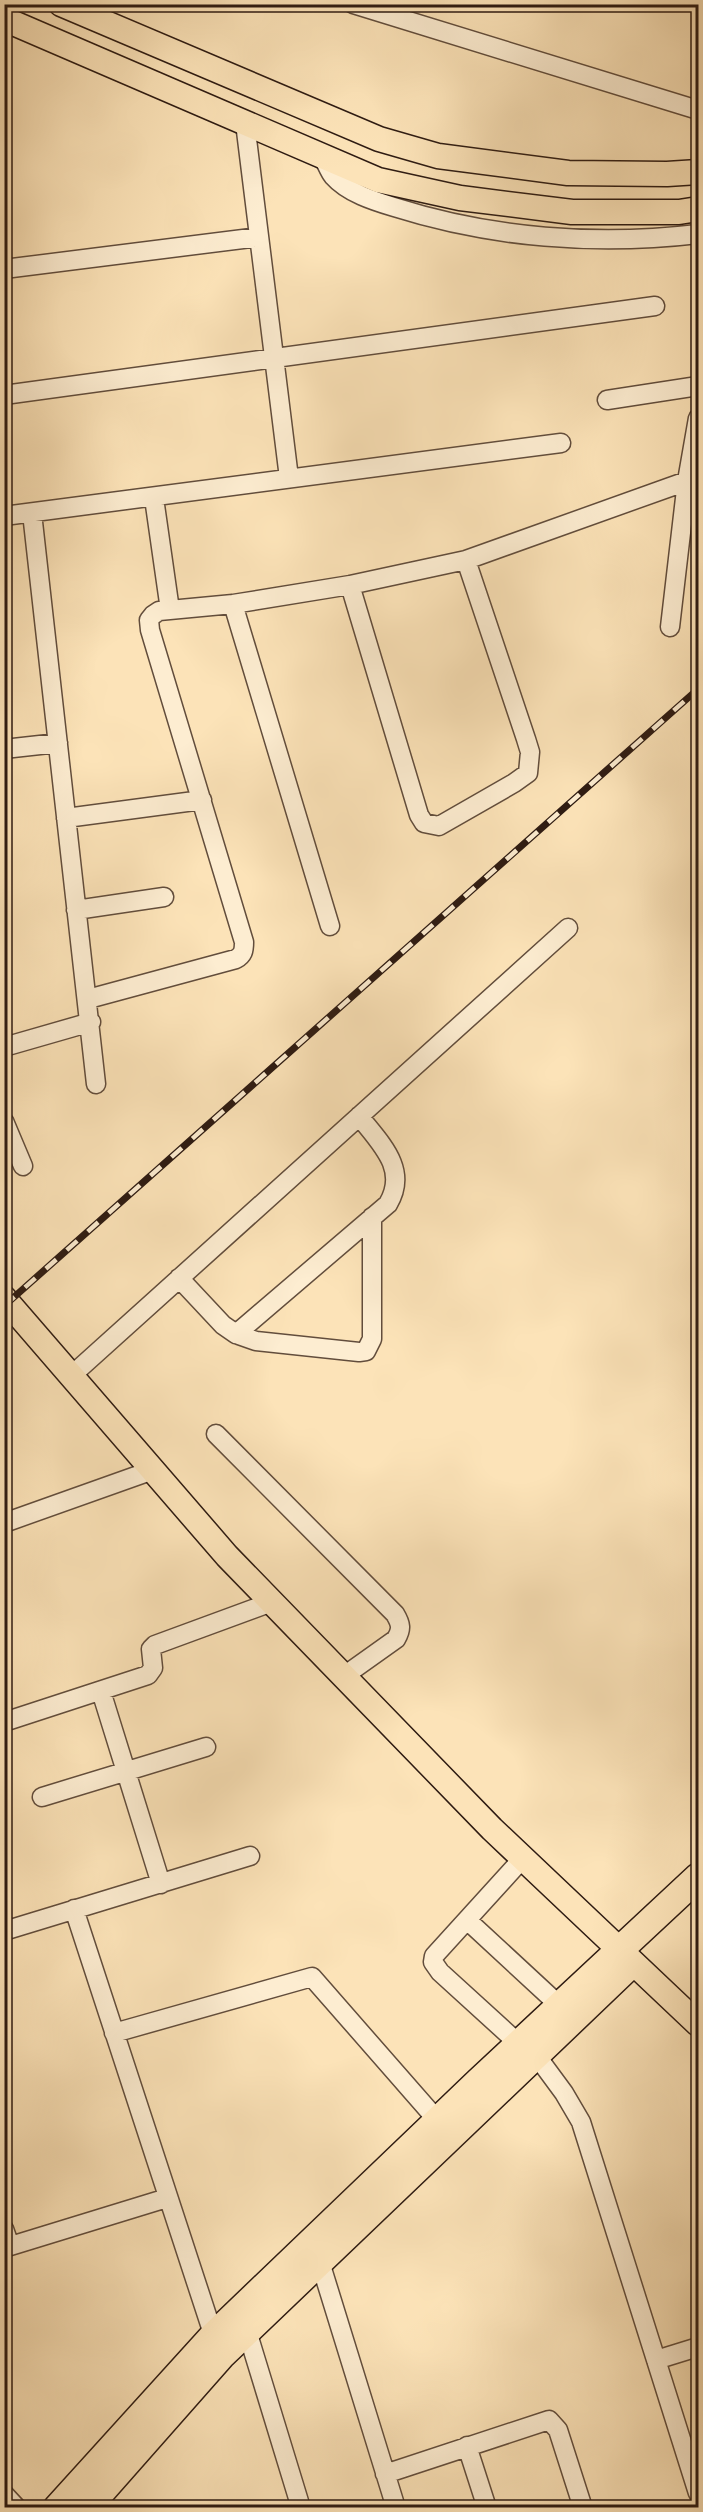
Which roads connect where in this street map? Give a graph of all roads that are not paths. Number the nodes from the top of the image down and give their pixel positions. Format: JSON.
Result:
{"nodes":[{"id":1,"x":60,"y":4,"type":"edge"},
{"id":2,"x":353,"y":4,"type":"edge"},
{"id":3,"x":4,"y":19,"type":"edge"},
{"id":4,"x":699,"y":110,"type":"edge"},
{"id":5,"x":245,"y":123,"type":"junction"},
{"id":6,"x":322,"y":156,"type":"junction"},
{"id":7,"x":699,"y":172,"type":"edge"},
{"id":8,"x":699,"y":208,"type":"edge"},
{"id":9,"x":699,"y":234,"type":"edge"},
{"id":10,"x":259,"y":237,"type":"junction"},
{"id":11,"x":4,"y":269,"type":"edge"},
{"id":12,"x":655,"y":306,"type":"dead end"},
{"id":13,"x":274,"y":358,"type":"junction"},
{"id":14,"x":699,"y":386,"type":"edge"},
{"id":15,"x":4,"y":395,"type":"edge"},
{"id":16,"x":607,"y":400,"type":"dead end"},
{"id":17,"x":699,"y":418,"type":"edge"},
{"id":18,"x":561,"y":443,"type":"dead end"},
{"id":19,"x":289,"y":478,"type":"junction"},
{"id":20,"x":687,"y":481,"type":"junction"},
{"id":21,"x":154,"y":498,"type":"junction"},
{"id":22,"x":32,"y":513,"type":"junction"},
{"id":23,"x":4,"y":516,"type":"edge"},
{"id":24,"x":690,"y":523,"type":"edge"},
{"id":25,"x":466,"y":560,"type":"junction"},
{"id":26,"x":350,"y":585,"type":"junction"},
{"id":27,"x":233,"y":604,"type":"junction"},
{"id":28,"x":170,"y":610,"type":"junction"},
{"id":29,"x":670,"y":627,"type":"dead end"},
{"id":30,"x":58,"y":743,"type":"junction"},
{"id":31,"x":4,"y":749,"type":"edge"},
{"id":32,"x":202,"y":800,"type":"junction"},
{"id":33,"x":66,"y":818,"type":"junction"},
{"id":34,"x":164,"y":897,"type":"dead end"},
{"id":35,"x":76,"y":910,"type":"junction"},
{"id":36,"x":330,"y":926,"type":"dead end"},
{"id":37,"x":568,"y":928,"type":"dead end"},
{"id":38,"x":88,"y":999,"type":"junction"},
{"id":39,"x":91,"y":1022,"type":"junction"},
{"id":40,"x":4,"y":1047,"type":"edge"},
{"id":41,"x":96,"y":1084,"type":"dead end"},
{"id":42,"x":359,"y":1116,"type":"junction"},
{"id":43,"x":4,"y":1121,"type":"edge"},
{"id":44,"x":22,"y":1166,"type":"dead end"},
{"id":45,"x":372,"y":1217,"type":"junction"},
{"id":46,"x":179,"y":1278,"type":"junction"},
{"id":47,"x":4,"y":1298,"type":"edge"},
{"id":48,"x":236,"y":1334,"type":"junction"},
{"id":49,"x":71,"y":1376,"type":"junction"},
{"id":50,"x":216,"y":1434,"type":"dead end"},
{"id":51,"x":153,"y":1470,"type":"junction"},
{"id":52,"x":4,"y":1523,"type":"edge"},
{"id":53,"x":272,"y":1602,"type":"junction"},
{"id":54,"x":344,"y":1676,"type":"junction"},
{"id":55,"x":101,"y":1691,"type":"junction"},
{"id":56,"x":4,"y":1722,"type":"edge"},
{"id":57,"x":206,"y":1747,"type":"dead end"},
{"id":58,"x":126,"y":1771,"type":"junction"},
{"id":59,"x":42,"y":1797,"type":"dead end"},
{"id":60,"x":250,"y":1856,"type":"dead end"},
{"id":61,"x":523,"y":1858,"type":"junction"},
{"id":62,"x":699,"y":1876,"type":"edge"},
{"id":63,"x":161,"y":1884,"type":"junction"},
{"id":64,"x":699,"y":1902,"type":"edge"},
{"id":65,"x":74,"y":1909,"type":"junction"},
{"id":66,"x":467,"y":1920,"type":"junction"},
{"id":67,"x":4,"y":1931,"type":"edge"},
{"id":68,"x":626,"y":1956,"type":"junction"},
{"id":69,"x":560,"y":2006,"type":"junction"},
{"id":70,"x":699,"y":2024,"type":"edge"},
{"id":71,"x":114,"y":2033,"type":"junction"},
{"id":72,"x":528,"y":2049,"type":"junction"},
{"id":73,"x":438,"y":2121,"type":"junction"},
{"id":74,"x":167,"y":2198,"type":"junction"},
{"id":75,"x":6,"y":2241,"type":"edge"},
{"id":76,"x":320,"y":2262,"type":"junction"},
{"id":77,"x":247,"y":2331,"type":"junction"},
{"id":78,"x":217,"y":2346,"type":"junction"},
{"id":79,"x":699,"y":2347,"type":"edge"},
{"id":80,"x":656,"y":2360,"type":"junction"},
{"id":81,"x":467,"y":2446,"type":"junction"},
{"id":82,"x":385,"y":2474,"type":"junction"},
{"id":83,"x":698,"y":2492,"type":"edge"},
{"id":84,"x":4,"y":2494,"type":"edge"},
{"id":85,"x":17,"y":2508,"type":"edge"},
{"id":86,"x":57,"y":2508,"type":"edge"},
{"id":87,"x":87,"y":2508,"type":"edge"},
{"id":88,"x":301,"y":2508,"type":"edge"},
{"id":89,"x":396,"y":2508,"type":"edge"},
{"id":90,"x":487,"y":2508,"type":"edge"},
{"id":91,"x":583,"y":2508,"type":"edge"}],
"edges":[{"from":1,"to":7,"type":"main road"},
{"from":2,"to":4,"type":"street"},
{"from":3,"to":5,"type":"main road"},
{"from":5,"to":6,"type":"main road"},
{"from":5,"to":10,"type":"street"},
{"from":6,"to":8,"type":"main road"},
{"from":6,"to":9,"type":"street"},
{"from":10,"to":11,"type":"street"},
{"from":10,"to":13,"type":"street"},
{"from":12,"to":13,"type":"street"},
{"from":13,"to":15,"type":"street"},
{"from":13,"to":19,"type":"street"},
{"from":14,"to":16,"type":"street"},
{"from":17,"to":20,"type":"street"},
{"from":18,"to":19,"type":"street"},
{"from":19,"to":21,"type":"street"},
{"from":20,"to":24,"type":"street"},
{"from":20,"to":25,"type":"street"},
{"from":21,"to":22,"type":"street"},
{"from":21,"to":28,"type":"street"},
{"from":22,"to":23,"type":"street"},
{"from":22,"to":30,"type":"street"},
{"from":24,"to":29,"type":"street"},
{"from":25,"to":26,"type":"street"},
{"from":25,"to":26,"type":"street"},
{"from":26,"to":27,"type":"street"},
{"from":27,"to":28,"type":"street"},
{"from":27,"to":36,"type":"street"},
{"from":28,"to":32,"type":"street"},
{"from":30,"to":31,"type":"street"},
{"from":30,"to":33,"type":"street"},
{"from":32,"to":33,"type":"street"},
{"from":32,"to":38,"type":"street"},
{"from":33,"to":35,"type":"street"},
{"from":34,"to":35,"type":"street"},
{"from":35,"to":38,"type":"street"},
{"from":37,"to":42,"type":"street"},
{"from":38,"to":39,"type":"street"},
{"from":39,"to":40,"type":"street"},
{"from":39,"to":41,"type":"street"},
{"from":42,"to":45,"type":"street"},
{"from":42,"to":46,"type":"street"},
{"from":43,"to":44,"type":"street"},
{"from":45,"to":48,"type":"street"},
{"from":45,"to":48,"type":"street"},
{"from":46,"to":48,"type":"street"},
{"from":46,"to":49,"type":"street"},
{"from":47,"to":49,"type":"main road"},
{"from":49,"to":51,"type":"main road"},
{"from":50,"to":54,"type":"street"},
{"from":51,"to":52,"type":"street"},
{"from":51,"to":53,"type":"main road"},
{"from":53,"to":54,"type":"main road"},
{"from":53,"to":55,"type":"street"},
{"from":54,"to":61,"type":"main road"},
{"from":55,"to":56,"type":"street"},
{"from":55,"to":58,"type":"street"},
{"from":57,"to":58,"type":"street"},
{"from":58,"to":59,"type":"street"},
{"from":58,"to":63,"type":"street"},
{"from":60,"to":63,"type":"street"},
{"from":61,"to":66,"type":"street"},
{"from":61,"to":68,"type":"main road"},
{"from":62,"to":68,"type":"highway"},
{"from":63,"to":65,"type":"street"},
{"from":64,"to":68,"type":"highway"},
{"from":65,"to":67,"type":"street"},
{"from":65,"to":71,"type":"street"},
{"from":66,"to":69,"type":"street"},
{"from":66,"to":72,"type":"street"},
{"from":68,"to":69,"type":"highway"},
{"from":68,"to":70,"type":"main road"},
{"from":68,"to":72,"type":"highway"},
{"from":69,"to":72,"type":"highway"},
{"from":71,"to":73,"type":"street"},
{"from":71,"to":74,"type":"street"},
{"from":72,"to":73,"type":"highway"},
{"from":72,"to":76,"type":"highway"},
{"from":72,"to":80,"type":"street"},
{"from":73,"to":78,"type":"highway"},
{"from":74,"to":75,"type":"street"},
{"from":74,"to":78,"type":"street"},
{"from":76,"to":77,"type":"highway"},
{"from":76,"to":82,"type":"street"},
{"from":77,"to":78,"type":"highway"},
{"from":77,"to":88,"type":"street"},
{"from":78,"to":86,"type":"highway"},
{"from":78,"to":87,"type":"highway"},
{"from":79,"to":80,"type":"street"},
{"from":80,"to":83,"type":"street"},
{"from":81,"to":82,"type":"street"},
{"from":81,"to":90,"type":"street"},
{"from":81,"to":91,"type":"street"},
{"from":82,"to":89,"type":"street"},
{"from":84,"to":85,"type":"street"}]}
